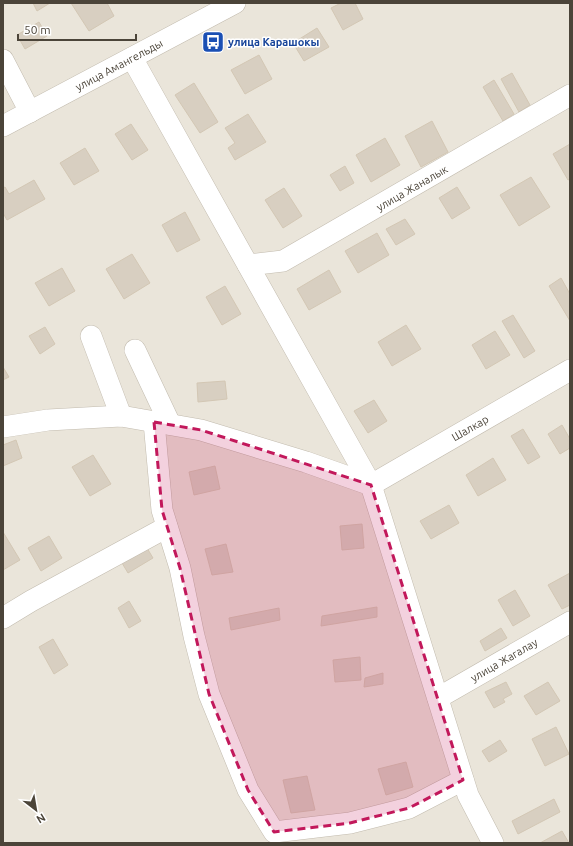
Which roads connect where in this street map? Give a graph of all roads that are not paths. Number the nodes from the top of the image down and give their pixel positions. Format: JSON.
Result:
{"nodes":[{"id":1,"x":235,"y":3,"type":"edge"},
{"id":2,"x":132,"y":58,"type":"junction"},
{"id":3,"x":3,"y":60,"type":"edge"},
{"id":4,"x":570,"y":95,"type":"edge"},
{"id":5,"x":30,"y":112,"type":"junction"},
{"id":6,"x":3,"y":126,"type":"edge"},
{"id":7,"x":248,"y":264,"type":"junction"},
{"id":8,"x":91,"y":336,"type":"dead end"},
{"id":9,"x":135,"y":350,"type":"dead end"},
{"id":10,"x":570,"y":370,"type":"edge"},
{"id":11,"x":121,"y":416,"type":"junction"},
{"id":12,"x":162,"y":423,"type":"junction"},
{"id":13,"x":3,"y":427,"type":"edge"},
{"id":14,"x":371,"y":485,"type":"junction"},
{"id":15,"x":168,"y":526,"type":"junction"},
{"id":16,"x":3,"y":618,"type":"edge"},
{"id":17,"x":570,"y":622,"type":"edge"},
{"id":18,"x":438,"y":698,"type":"junction"},
{"id":19,"x":463,"y":780,"type":"junction"},
{"id":20,"x":493,"y":843,"type":"edge"}],
"edges":[{"from":1,"to":2,"type":"street","name":"улица Амангельды"},
{"from":2,"to":5,"type":"street","name":"улица Амангельды"},
{"from":2,"to":7,"type":"street"},
{"from":3,"to":5,"type":"street"},
{"from":4,"to":7,"type":"street","name":"улица Жаналык"},
{"from":5,"to":6,"type":"street","name":"улица Амангельды"},
{"from":7,"to":14,"type":"street"},
{"from":8,"to":11,"type":"street"},
{"from":9,"to":12,"type":"street"},
{"from":10,"to":14,"type":"street","name":"Шалкар"},
{"from":11,"to":12,"type":"street"},
{"from":11,"to":13,"type":"street"},
{"from":12,"to":14,"type":"street"},
{"from":12,"to":15,"type":"street"},
{"from":14,"to":18,"type":"street"},
{"from":15,"to":16,"type":"street"},
{"from":15,"to":19,"type":"street"},
{"from":17,"to":18,"type":"street","name":"улица Жагалау"},
{"from":18,"to":19,"type":"street"},
{"from":19,"to":20,"type":"street"}]}
